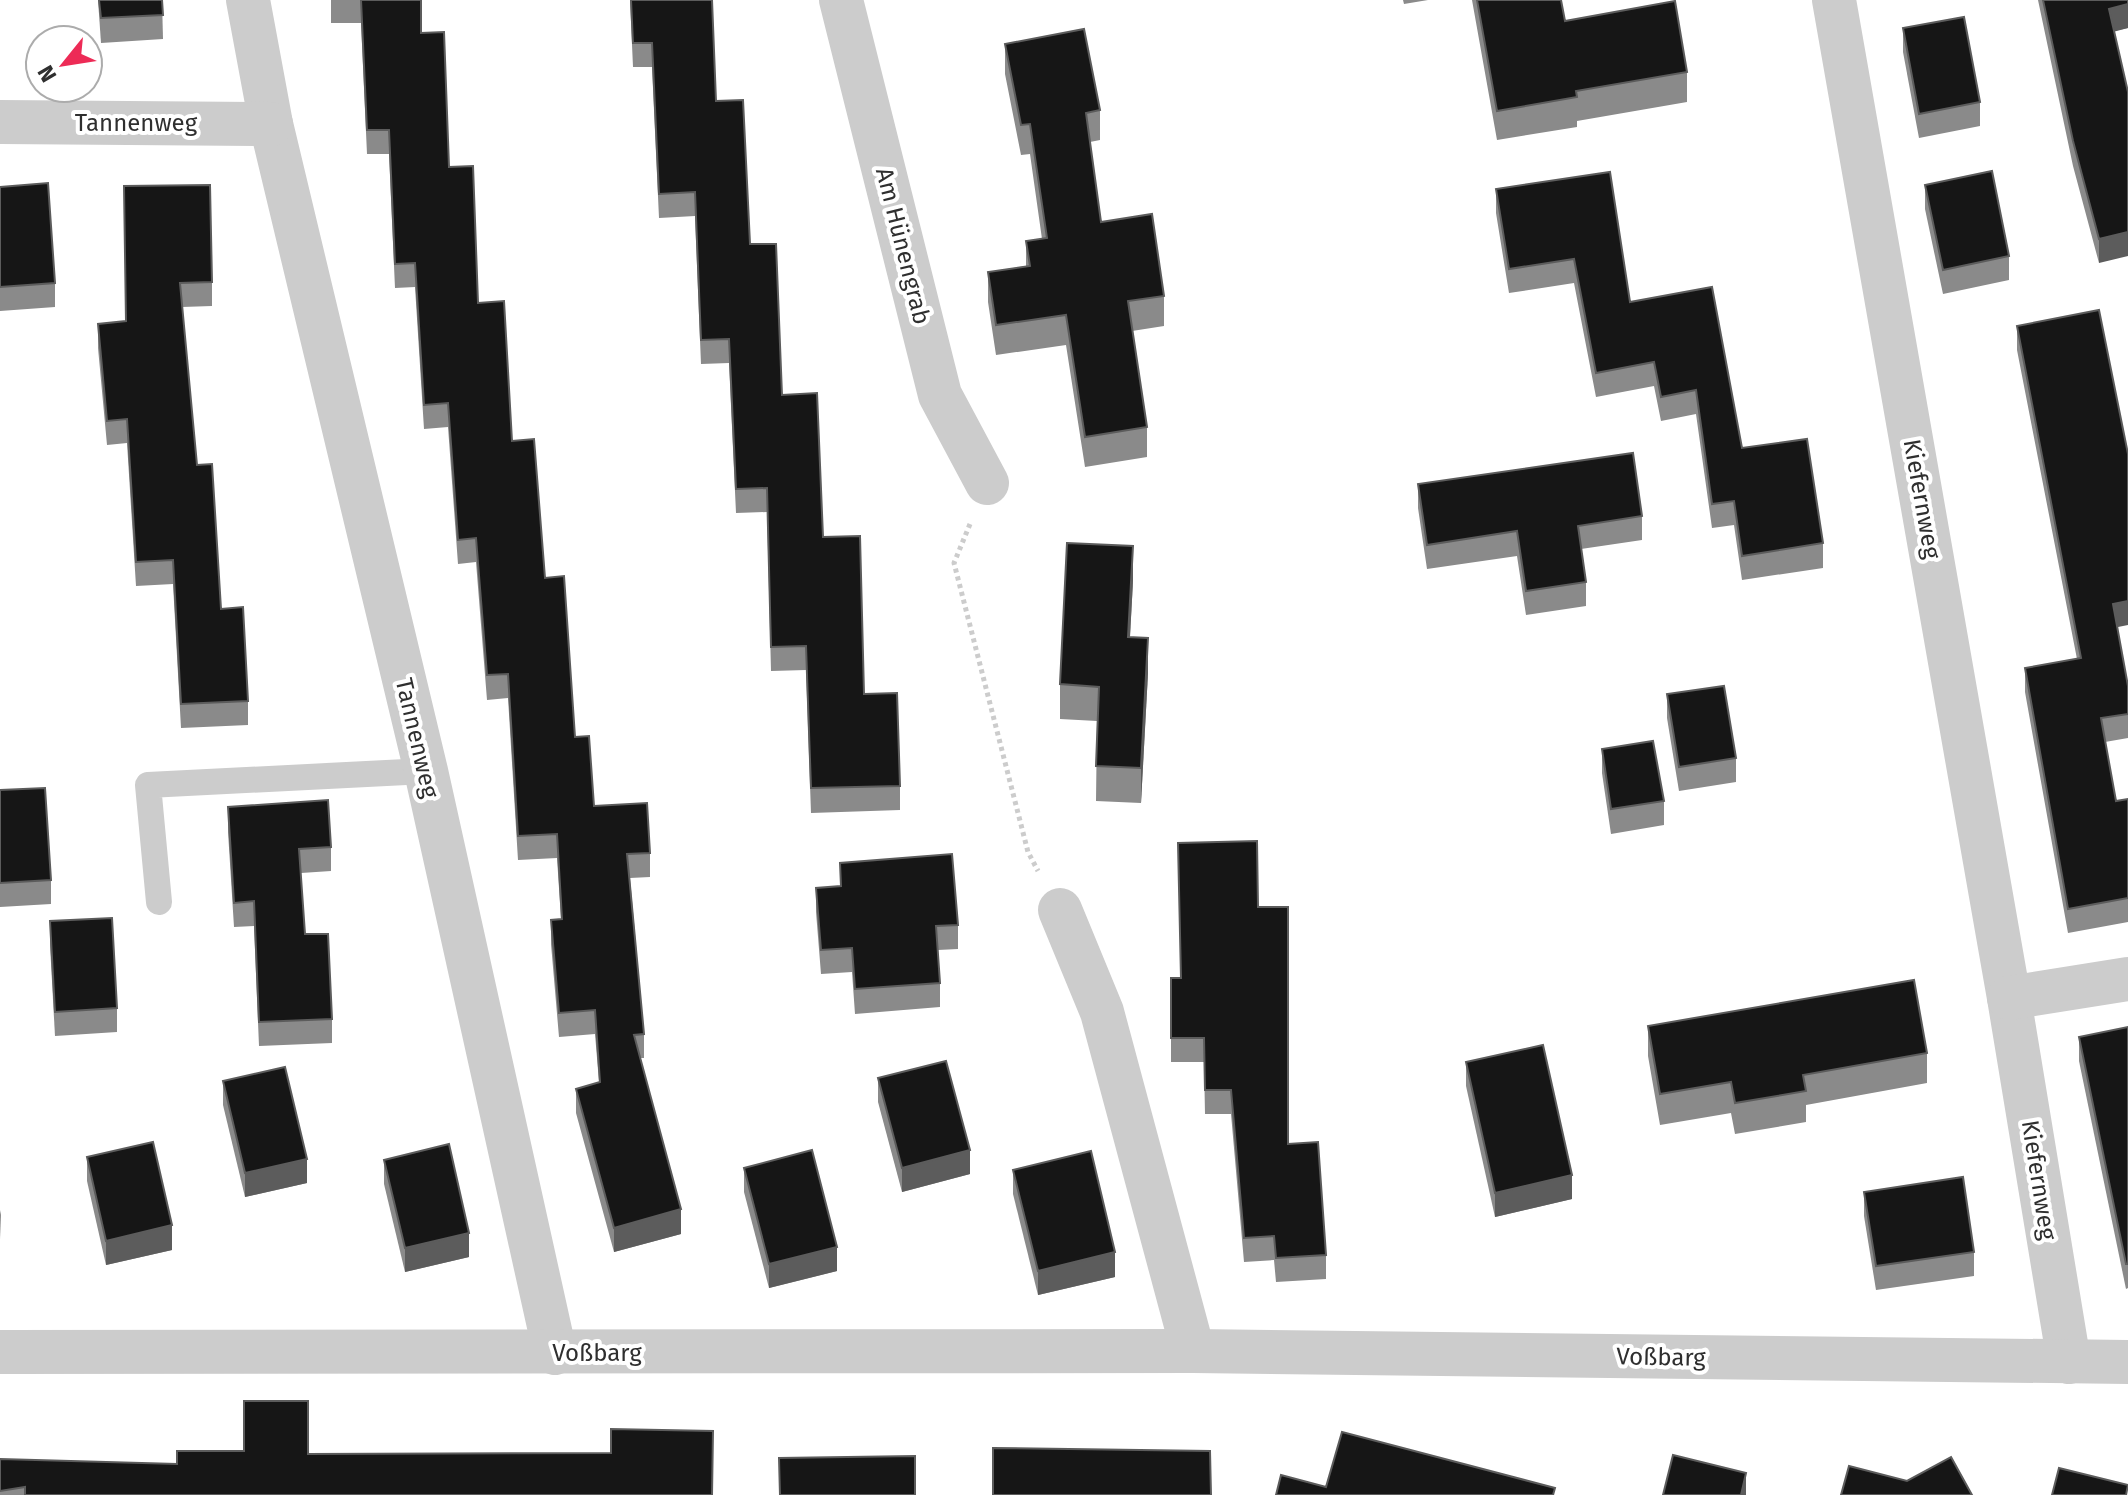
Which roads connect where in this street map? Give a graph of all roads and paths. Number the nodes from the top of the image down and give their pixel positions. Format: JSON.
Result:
{"nodes":[{"id":1,"x":248,"y":0,"type":"edge"},
{"id":2,"x":841,"y":0,"type":"edge"},
{"id":3,"x":1834,"y":0,"type":"edge"},
{"id":4,"x":0,"y":122,"type":"edge"},
{"id":5,"x":271,"y":124,"type":"junction"},
{"id":6,"x":987,"y":483,"type":"joint"},
{"id":7,"x":426,"y":771,"type":"junction"},
{"id":8,"x":159,"y":902,"type":"dead end"},
{"id":9,"x":1060,"y":910,"type":"joint"},
{"id":10,"x":2128,"y":979,"type":"edge"},
{"id":11,"x":2009,"y":998,"type":"junction"},
{"id":12,"x":1193,"y":1351,"type":"junction"},
{"id":13,"x":0,"y":1352,"type":"edge"},
{"id":14,"x":555,"y":1353,"type":"junction"},
{"id":15,"x":2069,"y":1362,"type":"junction"},
{"id":16,"x":2128,"y":1362,"type":"edge"}],
"edges":[{"from":1,"to":5,"type":"street","name":"Tannenweg"},
{"from":2,"to":6,"type":"street","name":"Am Hünengrab"},
{"from":3,"to":11,"type":"street","name":"Kiefernweg"},
{"from":4,"to":5,"type":"street","name":"Tannenweg"},
{"from":5,"to":7,"type":"street","name":"Tannenweg"},
{"from":6,"to":9,"type":"path"},
{"from":7,"to":8,"type":"lane"},
{"from":7,"to":14,"type":"street","name":"Tannenweg"},
{"from":9,"to":12,"type":"street"},
{"from":10,"to":11,"type":"street"},
{"from":11,"to":15,"type":"street","name":"Kiefernweg"},
{"from":12,"to":14,"type":"street","name":"Voßbarg"},
{"from":12,"to":15,"type":"street","name":"Voßbarg"},
{"from":13,"to":14,"type":"street","name":"Voßbarg"},
{"from":15,"to":16,"type":"street","name":"Voßbarg"}]}
